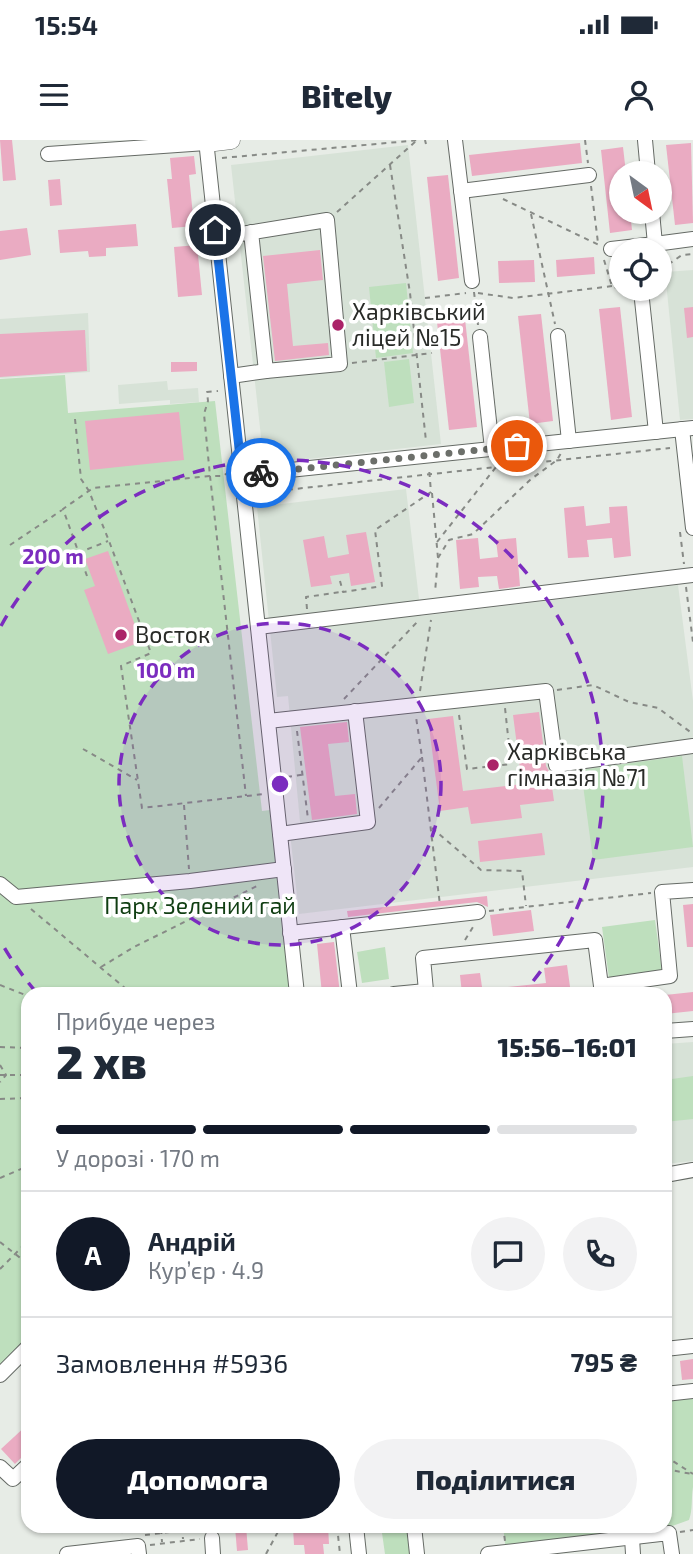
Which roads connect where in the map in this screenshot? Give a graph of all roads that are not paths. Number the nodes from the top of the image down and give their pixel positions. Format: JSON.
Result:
{"nodes":[{"id":1,"x":231,"y":140,"type":"edge"},
{"id":2,"x":455,"y":140,"type":"edge"},
{"id":3,"x":645,"y":140,"type":"edge"},
{"id":4,"x":206,"y":141,"type":"edge"},
{"id":5,"x":48,"y":154,"type":"dead end"},
{"id":6,"x":647,"y":161,"type":"edge"},
{"id":7,"x":589,"y":175,"type":"road end"},
{"id":8,"x":461,"y":191,"type":"junction"},
{"id":9,"x":251,"y":232,"type":"junction"},
{"id":10,"x":216,"y":237,"type":"junction"},
{"id":11,"x":693,"y":239,"type":"edge"},
{"id":12,"x":672,"y":242,"type":"edge"},
{"id":13,"x":605,"y":246,"type":"road end"},
{"id":14,"x":609,"y":246,"type":"edge"},
{"id":15,"x":473,"y":286,"type":"road end"},
{"id":16,"x":642,"y":301,"type":"edge"},
{"id":17,"x":558,"y":336,"type":"road end"},
{"id":18,"x":480,"y":337,"type":"road end"},
{"id":19,"x":266,"y":371,"type":"junction"},
{"id":20,"x":231,"y":376,"type":"junction"},
{"id":21,"x":687,"y":428,"type":"edge"},
{"id":22,"x":656,"y":432,"type":"junction"},
{"id":23,"x":569,"y":441,"type":"junction"},
{"id":24,"x":492,"y":449,"type":"junction"},
{"id":25,"x":242,"y":473,"type":"junction"},
{"id":26,"x":686,"y":527,"type":"edge"},
{"id":27,"x":689,"y":576,"type":"edge"},
{"id":28,"x":258,"y":627,"type":"junction"},
{"id":29,"x":355,"y":710,"type":"junction"},
{"id":30,"x":268,"y":721,"type":"junction"},
{"id":31,"x":693,"y":746,"type":"edge"},
{"id":32,"x":280,"y":834,"type":"junction"},
{"id":33,"x":284,"y":869,"type":"junction"},
{"id":34,"x":0,"y":884,"type":"edge"},
{"id":35,"x":693,"y":890,"type":"edge"},
{"id":36,"x":476,"y":912,"type":"road end"},
{"id":37,"x":342,"y":927,"type":"junction"},
{"id":38,"x":290,"y":933,"type":"junction"},
{"id":39,"x":296,"y":987,"type":"edge"},
{"id":40,"x":349,"y":987,"type":"edge"},
{"id":41,"x":426,"y":987,"type":"edge"},
{"id":42,"x":601,"y":987,"type":"edge"},
{"id":43,"x":616,"y":987,"type":"edge"},
{"id":44,"x":693,"y":1029,"type":"edge"},
{"id":45,"x":672,"y":1030,"type":"edge"},
{"id":46,"x":693,"y":1170,"type":"edge"},
{"id":47,"x":672,"y":1174,"type":"edge"},
{"id":48,"x":693,"y":1346,"type":"edge"},
{"id":49,"x":672,"y":1348,"type":"edge"},
{"id":50,"x":21,"y":1354,"type":"edge"},
{"id":51,"x":0,"y":1375,"type":"edge"},
{"id":52,"x":693,"y":1391,"type":"edge"},
{"id":53,"x":672,"y":1393,"type":"edge"},
{"id":54,"x":0,"y":1467,"type":"edge"},
{"id":55,"x":21,"y":1472,"type":"edge"},
{"id":56,"x":357,"y":1533,"type":"edge"},
{"id":57,"x":415,"y":1533,"type":"edge"},
{"id":58,"x":212,"y":1538,"type":"road end"},
{"id":59,"x":632,"y":1538,"type":"junction"},
{"id":60,"x":138,"y":1542,"type":"edge"},
{"id":61,"x":506,"y":1553,"type":"edge"},
{"id":62,"x":67,"y":1554,"type":"edge"},
{"id":63,"x":214,"y":1554,"type":"edge"},
{"id":64,"x":359,"y":1554,"type":"edge"},
{"id":65,"x":417,"y":1554,"type":"edge"},
{"id":66,"x":488,"y":1554,"type":"edge"},
{"id":67,"x":633,"y":1554,"type":"edge"},
{"id":68,"x":672,"y":1554,"type":"edge"}],
"edges":[{"from":1,"to":4,"type":"main road"},
{"from":2,"to":8,"type":"street"},
{"from":3,"to":6,"type":"street"},
{"from":4,"to":5,"type":"street"},
{"from":4,"to":10,"type":"street"},
{"from":7,"to":8,"type":"street"},
{"from":8,"to":15,"type":"street"},
{"from":9,"to":10,"type":"street"},
{"from":9,"to":19,"type":"street"},
{"from":9,"to":19,"type":"street"},
{"from":10,"to":20,"type":"street"},
{"from":11,"to":12,"type":"street"},
{"from":13,"to":14,"type":"street"},
{"from":16,"to":22,"type":"street"},
{"from":17,"to":23,"type":"street"},
{"from":18,"to":24,"type":"street"},
{"from":19,"to":20,"type":"street"},
{"from":20,"to":25,"type":"street"},
{"from":21,"to":22,"type":"street"},
{"from":21,"to":26,"type":"street"},
{"from":22,"to":23,"type":"street"},
{"from":23,"to":24,"type":"street"},
{"from":24,"to":25,"type":"street"},
{"from":25,"to":28,"type":"street"},
{"from":27,"to":28,"type":"street"},
{"from":28,"to":30,"type":"street"},
{"from":29,"to":30,"type":"street"},
{"from":29,"to":31,"type":"street"},
{"from":29,"to":32,"type":"street"},
{"from":30,"to":32,"type":"street"},
{"from":32,"to":33,"type":"street"},
{"from":33,"to":34,"type":"street"},
{"from":33,"to":38,"type":"street"},
{"from":35,"to":43,"type":"street"},
{"from":36,"to":37,"type":"street"},
{"from":37,"to":38,"type":"street"},
{"from":37,"to":40,"type":"street"},
{"from":38,"to":39,"type":"street"},
{"from":41,"to":42,"type":"street"},
{"from":44,"to":45,"type":"street"},
{"from":46,"to":47,"type":"street"},
{"from":48,"to":49,"type":"street"},
{"from":50,"to":51,"type":"street"},
{"from":52,"to":53,"type":"street"},
{"from":54,"to":55,"type":"street"},
{"from":56,"to":64,"type":"street"},
{"from":57,"to":65,"type":"street"},
{"from":58,"to":63,"type":"street"},
{"from":59,"to":61,"type":"street"},
{"from":59,"to":67,"type":"street"},
{"from":59,"to":68,"type":"street"},
{"from":60,"to":62,"type":"street"},
{"from":61,"to":66,"type":"street"}]}
